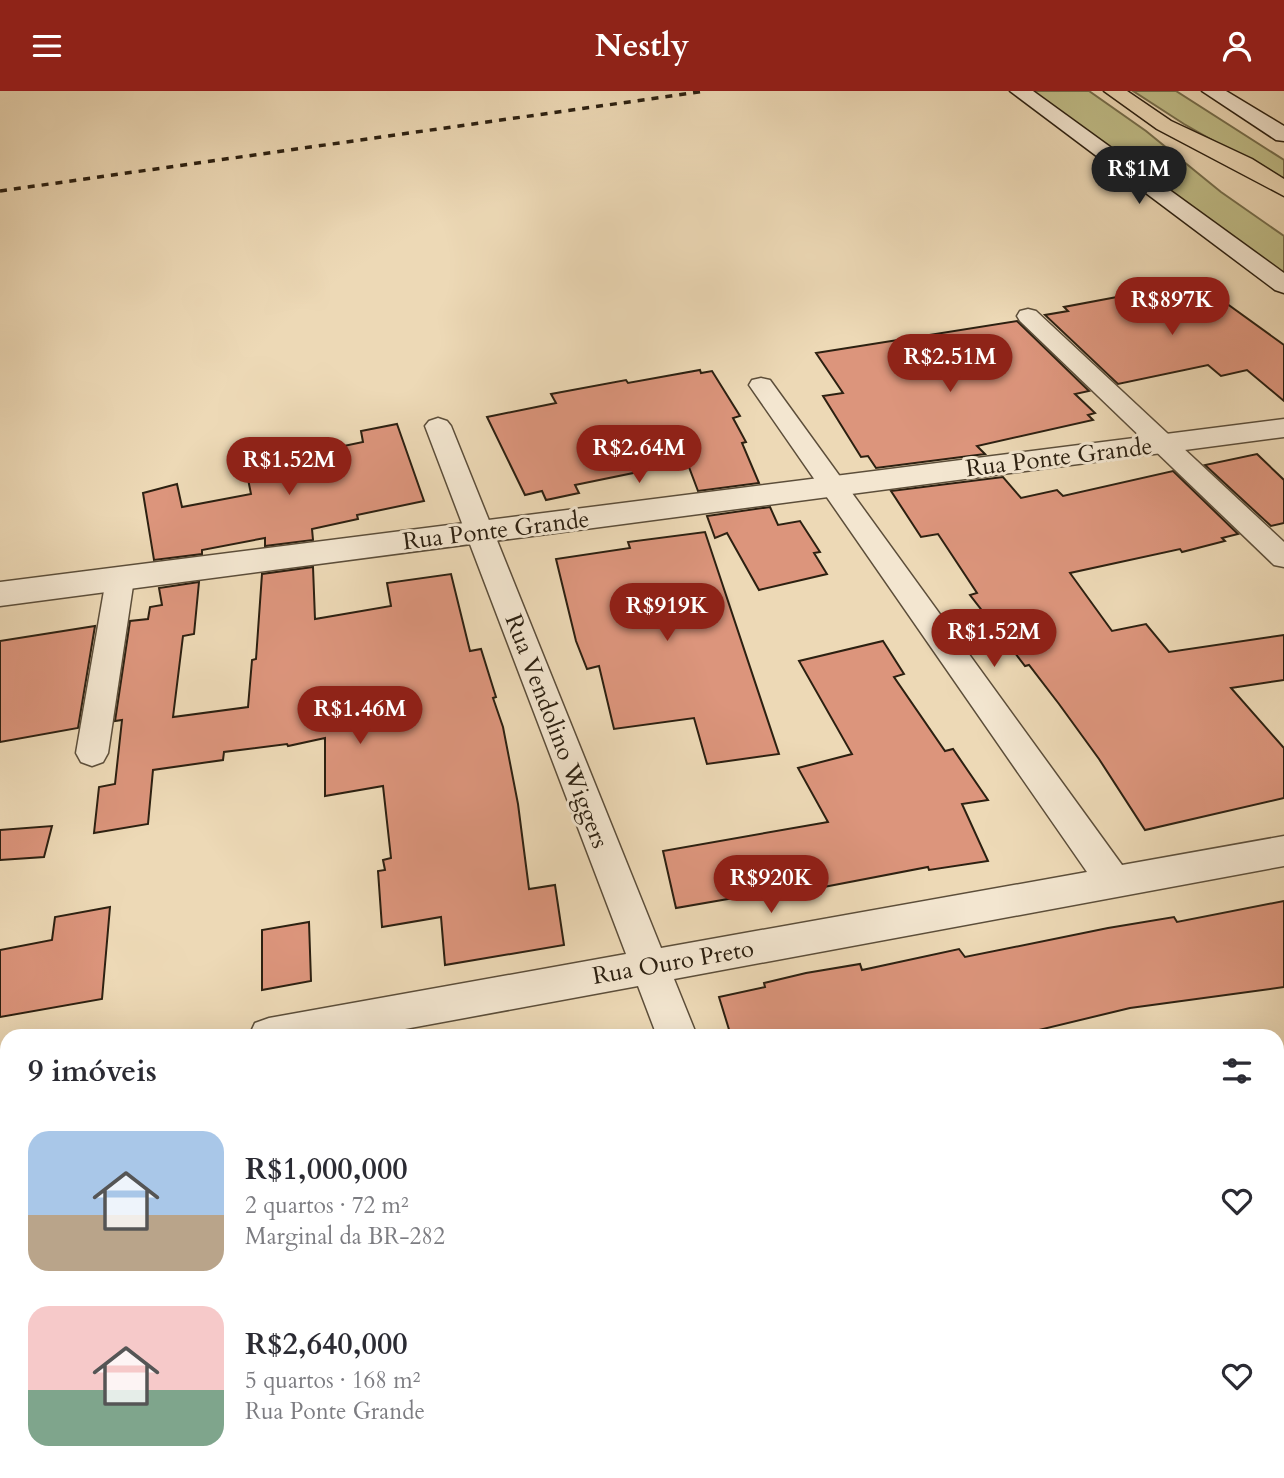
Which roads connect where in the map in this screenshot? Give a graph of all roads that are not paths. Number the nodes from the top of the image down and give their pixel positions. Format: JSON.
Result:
{"nodes":[{"id":1,"x":1020,"y":91,"type":"edge"},
{"id":2,"x":1114,"y":91,"type":"edge"},
{"id":3,"x":1212,"y":91,"type":"edge"},
{"id":4,"x":1164,"y":125,"type":"junction"},
{"id":5,"x":1284,"y":135,"type":"edge"},
{"id":6,"x":1231,"y":182,"type":"dead end"},
{"id":7,"x":1284,"y":189,"type":"edge"},
{"id":8,"x":1284,"y":285,"type":"edge"},
{"id":9,"x":1028,"y":316,"type":"dead end"},
{"id":10,"x":761,"y":385,"type":"dead end"},
{"id":11,"x":438,"y":426,"type":"dead end"},
{"id":12,"x":1284,"y":428,"type":"edge"},
{"id":13,"x":1163,"y":444,"type":"junction"},
{"id":14,"x":832,"y":487,"type":"junction"},
{"id":15,"x":479,"y":532,"type":"junction"},
{"id":16,"x":1284,"y":558,"type":"edge"},
{"id":17,"x":120,"y":579,"type":"junction"},
{"id":18,"x":0,"y":594,"type":"edge"},
{"id":19,"x":92,"y":753,"type":"dead end"},
{"id":20,"x":1284,"y":851,"type":"edge"},
{"id":21,"x":1114,"y":882,"type":"junction"},
{"id":22,"x":649,"y":967,"type":"junction"},
{"id":23,"x":308,"y":1029,"type":"edge"},
{"id":24,"x":674,"y":1029,"type":"edge"}],
"edges":[{"from":1,"to":8,"type":"street"},
{"from":2,"to":4,"type":"highway"},
{"from":3,"to":5,"type":"street"},
{"from":4,"to":6,"type":"highway"},
{"from":4,"to":7,"type":"highway"},
{"from":9,"to":13,"type":"street"},
{"from":10,"to":14,"type":"street"},
{"from":11,"to":15,"type":"street","name":"Rua Vendolino Wiggers"},
{"from":12,"to":13,"type":"street","name":"Rua Ponte Grande"},
{"from":13,"to":14,"type":"street","name":"Rua Ponte Grande"},
{"from":13,"to":16,"type":"street"},
{"from":14,"to":15,"type":"street","name":"Rua Ponte Grande"},
{"from":14,"to":21,"type":"street"},
{"from":15,"to":17,"type":"street","name":"Rua Ponte Grande"},
{"from":15,"to":22,"type":"street","name":"Rua Vendolino Wiggers"},
{"from":17,"to":18,"type":"street","name":"Rua Ponte Grande"},
{"from":17,"to":19,"type":"street"},
{"from":20,"to":21,"type":"street","name":"Rua Ouro Preto"},
{"from":21,"to":22,"type":"street","name":"Rua Ouro Preto"},
{"from":22,"to":23,"type":"street","name":"Rua Ouro Preto"},
{"from":22,"to":24,"type":"street","name":"Rua Vendolino Wiggers"}]}
